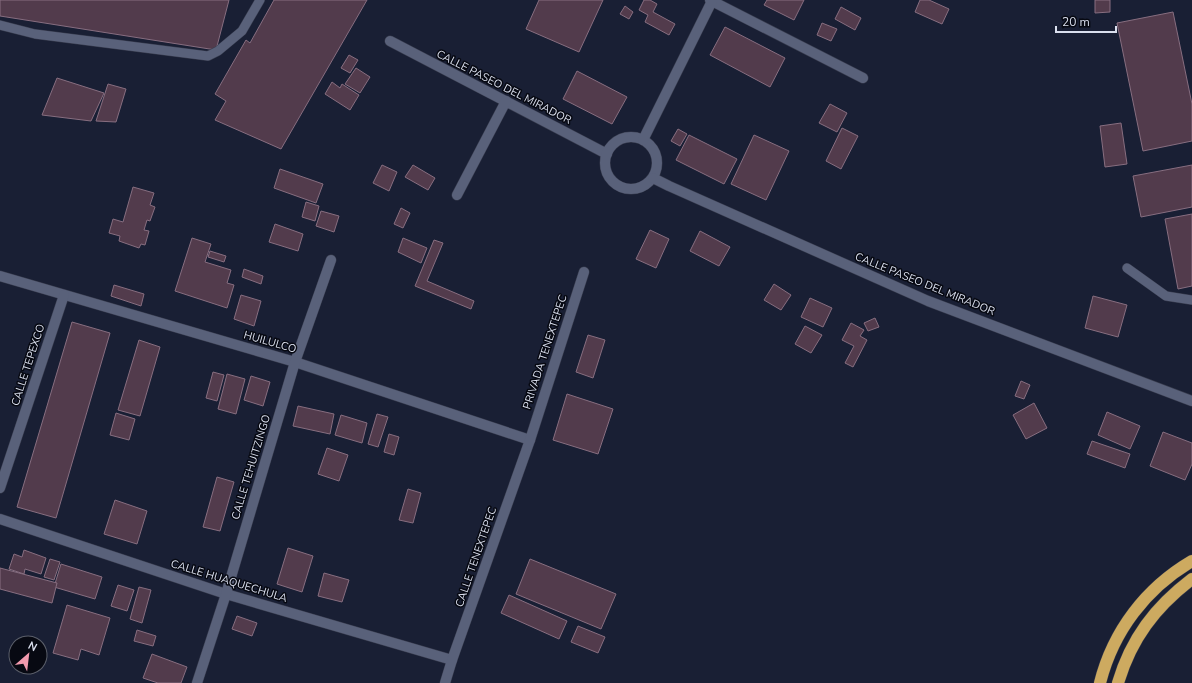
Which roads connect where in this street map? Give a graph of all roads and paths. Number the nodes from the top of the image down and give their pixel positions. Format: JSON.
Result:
{"nodes":[{"id":1,"x":260,"y":0,"type":"edge"},
{"id":2,"x":711,"y":0,"type":"edge"},
{"id":3,"x":0,"y":25,"type":"edge"},
{"id":4,"x":390,"y":41,"type":"dead end"},
{"id":5,"x":863,"y":78,"type":"dead end"},
{"id":6,"x":506,"y":101,"type":"junction"},
{"id":7,"x":643,"y":140,"type":"junction"},
{"id":8,"x":607,"y":154,"type":"junction"},
{"id":9,"x":653,"y":178,"type":"junction"},
{"id":10,"x":457,"y":195,"type":"dead end"},
{"id":11,"x":331,"y":260,"type":"dead end"},
{"id":12,"x":1127,"y":268,"type":"dead end"},
{"id":13,"x":584,"y":272,"type":"dead end"},
{"id":14,"x":0,"y":276,"type":"edge"},
{"id":15,"x":64,"y":295,"type":"junction"},
{"id":16,"x":1192,"y":300,"type":"edge"},
{"id":17,"x":295,"y":362,"type":"junction"},
{"id":18,"x":1192,"y":401,"type":"edge"},
{"id":19,"x":530,"y":440,"type":"junction"},
{"id":20,"x":0,"y":488,"type":"edge"},
{"id":21,"x":0,"y":519,"type":"edge"},
{"id":22,"x":1192,"y":561,"type":"edge"},
{"id":23,"x":1192,"y":579,"type":"edge"},
{"id":24,"x":226,"y":594,"type":"junction"},
{"id":25,"x":452,"y":660,"type":"junction"},
{"id":26,"x":197,"y":683,"type":"edge"},
{"id":27,"x":445,"y":683,"type":"edge"},
{"id":28,"x":1100,"y":683,"type":"edge"},
{"id":29,"x":1118,"y":683,"type":"edge"}],
"edges":[{"from":1,"to":3,"type":"lane"},
{"from":2,"to":5,"type":"street"},
{"from":2,"to":7,"type":"street"},
{"from":4,"to":6,"type":"street","name":"CALLE PASEO DEL MIRADOR"},
{"from":6,"to":8,"type":"street","name":"CALLE PASEO DEL MIRADOR"},
{"from":6,"to":10,"type":"street"},
{"from":7,"to":8,"type":"street"},
{"from":7,"to":9,"type":"street"},
{"from":8,"to":9,"type":"street"},
{"from":9,"to":18,"type":"street","name":"CALLE PASEO DEL MIRADOR"},
{"from":11,"to":17,"type":"street","name":"CALLE TEHUITZINGO"},
{"from":12,"to":16,"type":"lane"},
{"from":13,"to":19,"type":"street","name":"PRIVADA TENEXTEPEC"},
{"from":14,"to":15,"type":"street","name":"HUILULCO"},
{"from":15,"to":17,"type":"street","name":"HUILULCO"},
{"from":15,"to":20,"type":"street","name":"CALLE TEPEXCO"},
{"from":17,"to":19,"type":"street","name":"HUILULCO"},
{"from":17,"to":24,"type":"street","name":"CALLE TEHUITZINGO"},
{"from":19,"to":25,"type":"street","name":"CALLE TENEXTEPEC"},
{"from":21,"to":24,"type":"street","name":"CALLE HUAQUECHULA"},
{"from":22,"to":28,"type":"highway"},
{"from":23,"to":29,"type":"highway"},
{"from":24,"to":25,"type":"street","name":"CALLE HUAQUECHULA"},
{"from":24,"to":26,"type":"street","name":"CALLE TEHUITZINGO"},
{"from":25,"to":27,"type":"street","name":"CALLE TENEXTEPEC"}]}
